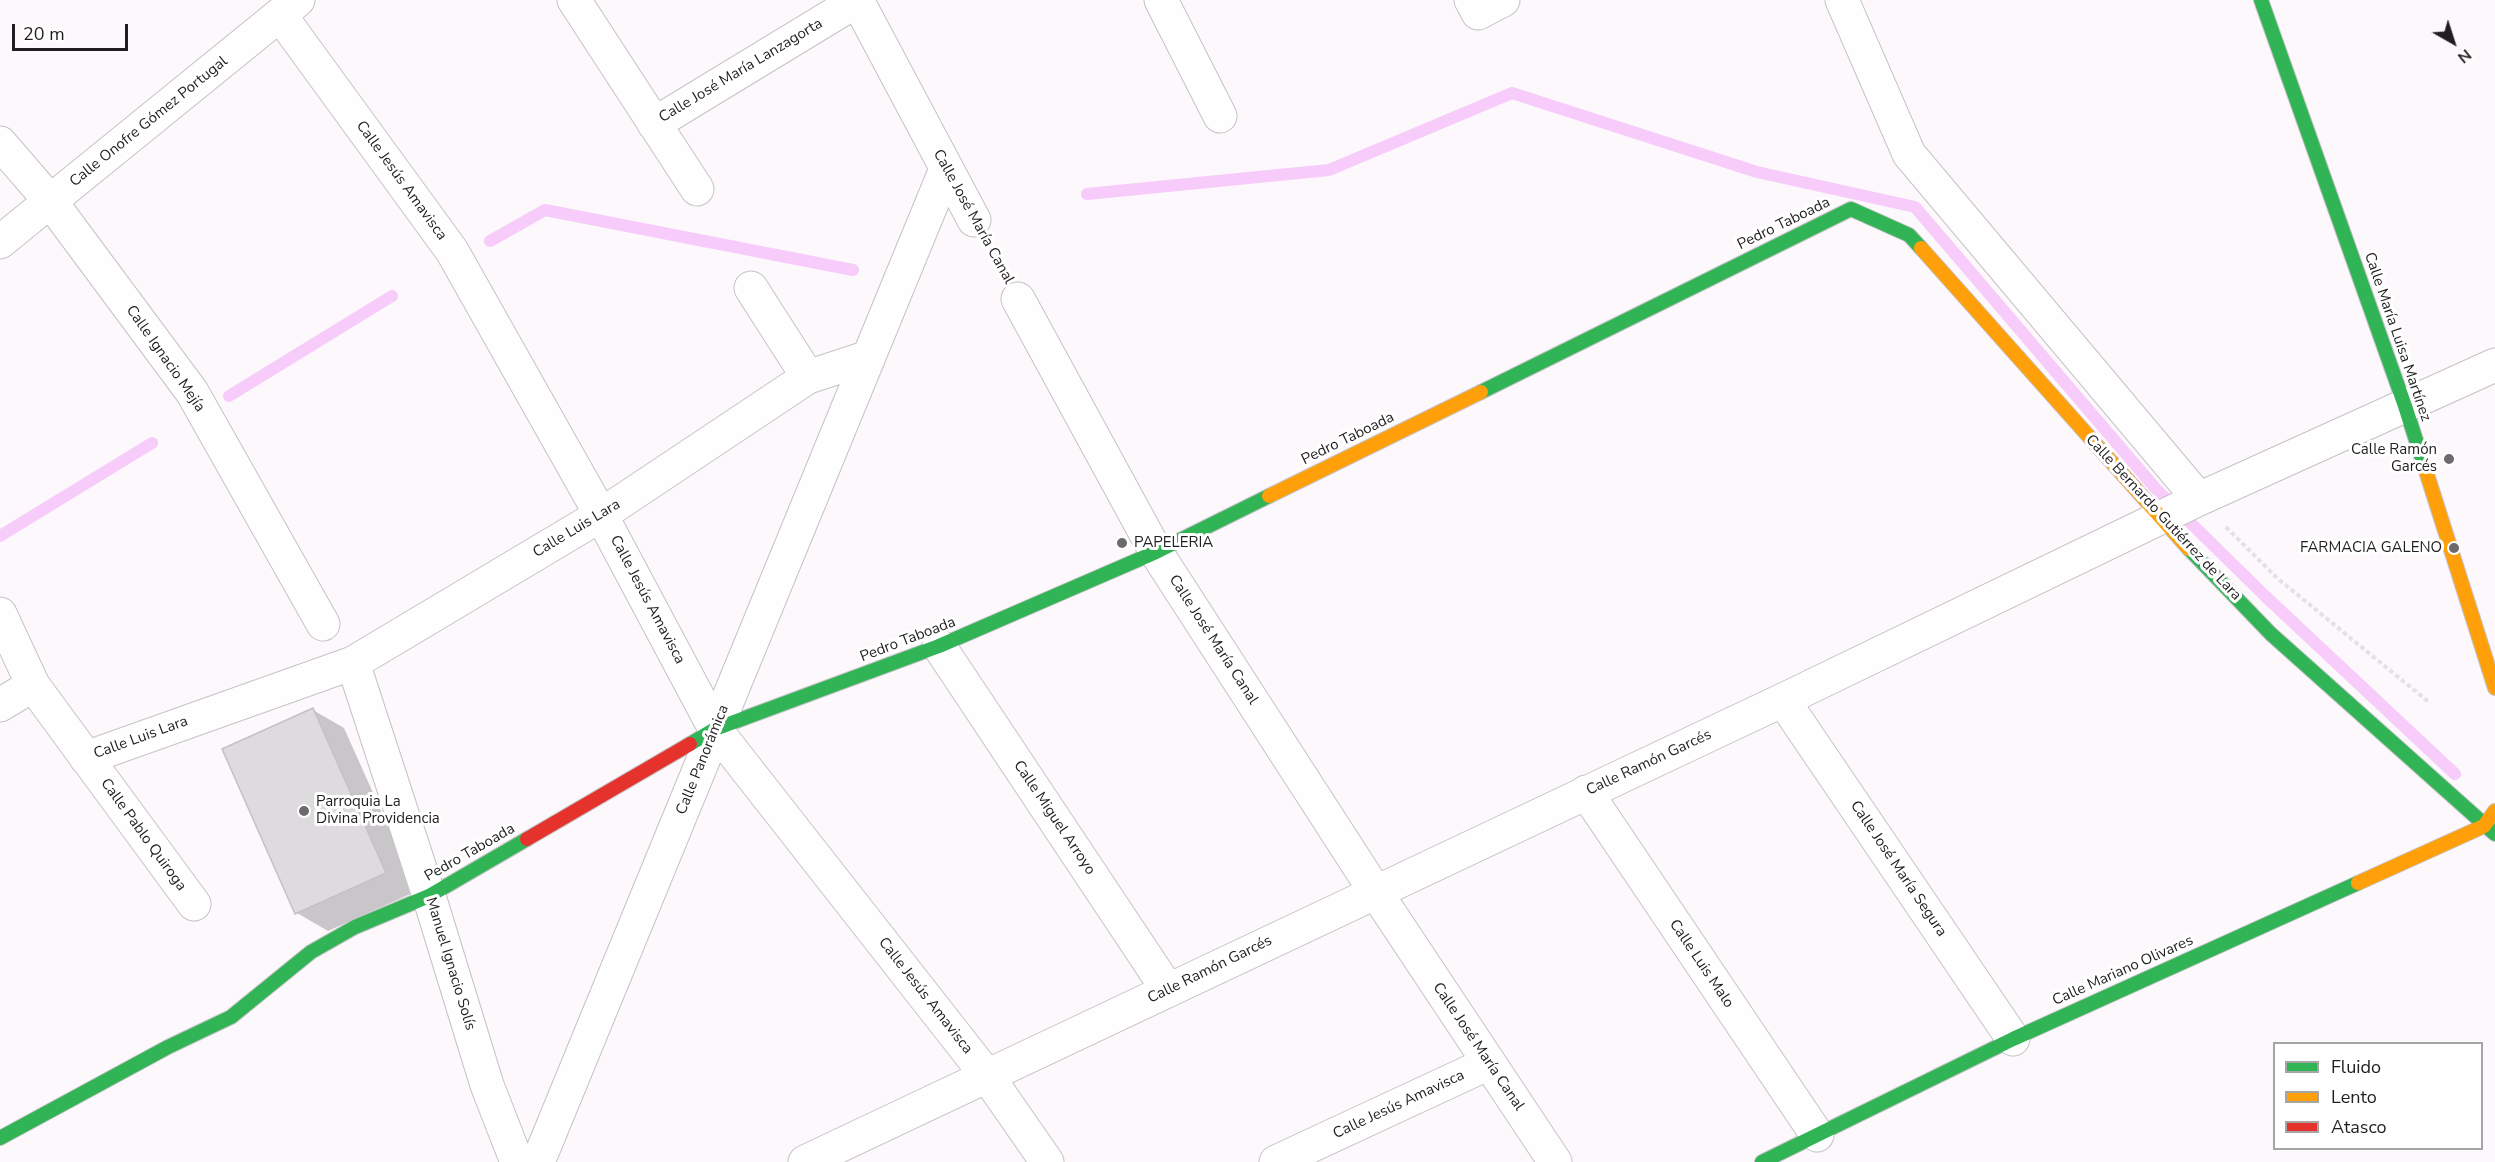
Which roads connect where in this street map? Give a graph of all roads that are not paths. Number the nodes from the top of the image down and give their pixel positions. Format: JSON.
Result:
{"nodes":[{"id":1,"x":574,"y":0,"type":"edge"},
{"id":2,"x":858,"y":0,"type":"edge"},
{"id":3,"x":1161,"y":0,"type":"edge"},
{"id":4,"x":1842,"y":0,"type":"edge"},
{"id":5,"x":2261,"y":0,"type":"edge"},
{"id":6,"x":289,"y":7,"type":"edge"},
{"id":7,"x":1220,"y":116,"type":"dead end"},
{"id":8,"x":654,"y":124,"type":"junction"},
{"id":9,"x":0,"y":143,"type":"edge"},
{"id":10,"x":946,"y":169,"type":"junction"},
{"id":11,"x":697,"y":189,"type":"dead end"},
{"id":12,"x":51,"y":202,"type":"junction"},
{"id":13,"x":1851,"y":209,"type":"joint"},
{"id":14,"x":974,"y":220,"type":"road end"},
{"id":15,"x":0,"y":242,"type":"edge"},
{"id":16,"x":751,"y":288,"type":"dead end"},
{"id":17,"x":1017,"y":299,"type":"road end"},
{"id":18,"x":869,"y":357,"type":"junction"},
{"id":19,"x":2495,"y":365,"type":"edge"},
{"id":20,"x":808,"y":377,"type":"junction"},
{"id":21,"x":2405,"y":406,"type":"junction"},
{"id":22,"x":2199,"y":500,"type":"junction"},
{"id":23,"x":601,"y":515,"type":"junction"},
{"id":24,"x":2160,"y":518,"type":"junction"},
{"id":25,"x":1156,"y":552,"type":"junction"},
{"id":26,"x":0,"y":614,"type":"edge"},
{"id":27,"x":323,"y":624,"type":"dead end"},
{"id":28,"x":939,"y":646,"type":"junction"},
{"id":29,"x":353,"y":663,"type":"junction"},
{"id":30,"x":33,"y":685,"type":"junction"},
{"id":31,"x":2495,"y":688,"type":"edge"},
{"id":32,"x":1783,"y":700,"type":"junction"},
{"id":33,"x":0,"y":705,"type":"edge"},
{"id":34,"x":716,"y":729,"type":"junction"},
{"id":35,"x":86,"y":758,"type":"junction"},
{"id":36,"x":1586,"y":792,"type":"junction"},
{"id":37,"x":2495,"y":812,"type":"edge"},
{"id":38,"x":2489,"y":830,"type":"edge"},
{"id":39,"x":1375,"y":891,"type":"junction"},
{"id":40,"x":429,"y":896,"type":"junction"},
{"id":41,"x":194,"y":904,"type":"dead end"},
{"id":42,"x":1168,"y":990,"type":"junction"},
{"id":43,"x":2013,"y":1039,"type":"junction"},
{"id":44,"x":1489,"y":1063,"type":"junction"},
{"id":45,"x":988,"y":1077,"type":"junction"},
{"id":46,"x":1817,"y":1135,"type":"junction"},
{"id":47,"x":0,"y":1138,"type":"edge"},
{"id":48,"x":517,"y":1162,"type":"edge"},
{"id":49,"x":538,"y":1162,"type":"edge"},
{"id":50,"x":805,"y":1162,"type":"edge"},
{"id":51,"x":1047,"y":1162,"type":"edge"},
{"id":52,"x":1276,"y":1162,"type":"edge"},
{"id":53,"x":1555,"y":1162,"type":"edge"},
{"id":54,"x":1762,"y":1162,"type":"edge"}],
"edges":[{"from":1,"to":8,"type":"street"},
{"from":2,"to":8,"type":"street","name":"Calle José María Lanzagorta"},
{"from":2,"to":10,"type":"street","name":"Calle José María Canal"},
{"from":3,"to":7,"type":"street"},
{"from":4,"to":22,"type":"street"},
{"from":5,"to":21,"type":"street","name":"Calle María Luisa Martínez"},
{"from":6,"to":12,"type":"street","name":"Calle Onofre Gómez Portugal"},
{"from":6,"to":23,"type":"street","name":"Calle Jesús Amavisca"},
{"from":8,"to":11,"type":"street"},
{"from":9,"to":12,"type":"street","name":"Calle Ignacio Mejía"},
{"from":10,"to":14,"type":"street","name":"Calle José María Canal"},
{"from":10,"to":18,"type":"street"},
{"from":12,"to":15,"type":"street","name":"Calle Onofre Gómez Portugal"},
{"from":12,"to":27,"type":"street","name":"Calle Ignacio Mejía"},
{"from":13,"to":24,"type":"street","name":"Calle Bernardo Gutiérrez de Lara"},
{"from":13,"to":25,"type":"street","name":"Pedro Taboada"},
{"from":16,"to":20,"type":"street"},
{"from":17,"to":25,"type":"street","name":"Calle José María Canal"},
{"from":18,"to":20,"type":"street","name":"Calle Luis Lara"},
{"from":18,"to":34,"type":"street","name":"Calle Panorámica"},
{"from":19,"to":21,"type":"street","name":"Calle Ramón Garcés"},
{"from":20,"to":23,"type":"street","name":"Calle Luis Lara"},
{"from":21,"to":22,"type":"street","name":"Calle Ramón Garcés"},
{"from":21,"to":31,"type":"street","name":"Calle María Luisa Martínez"},
{"from":22,"to":24,"type":"street","name":"Calle Ramón Garcés"},
{"from":23,"to":29,"type":"street","name":"Calle Luis Lara"},
{"from":23,"to":34,"type":"street","name":"Calle Jesús Amavisca"},
{"from":24,"to":32,"type":"street","name":"Calle Ramón Garcés"},
{"from":24,"to":38,"type":"street","name":"Calle Bernardo Gutiérrez de Lara"},
{"from":25,"to":28,"type":"street","name":"Pedro Taboada"},
{"from":25,"to":39,"type":"street","name":"Calle José María Canal"},
{"from":26,"to":30,"type":"street","name":"Calle Pablo Quiroga"},
{"from":28,"to":34,"type":"street","name":"Pedro Taboada"},
{"from":28,"to":42,"type":"street","name":"Calle Miguel Arroyo"},
{"from":29,"to":35,"type":"street","name":"Calle Luis Lara"},
{"from":29,"to":40,"type":"street","name":"Manuel Ignacio Solís"},
{"from":30,"to":33,"type":"street"},
{"from":30,"to":35,"type":"street","name":"Calle Pablo Quiroga"},
{"from":32,"to":36,"type":"street","name":"Calle Ramón Garcés"},
{"from":32,"to":43,"type":"street","name":"Calle José María Segura"},
{"from":34,"to":40,"type":"street","name":"Pedro Taboada"},
{"from":34,"to":45,"type":"street","name":"Calle Jesús Amavisca"},
{"from":34,"to":49,"type":"street","name":"Calle Panorámica"},
{"from":35,"to":41,"type":"street","name":"Calle Pablo Quiroga"},
{"from":36,"to":39,"type":"street","name":"Calle Ramón Garcés"},
{"from":36,"to":46,"type":"street","name":"Calle Luis Malo"},
{"from":37,"to":38,"type":"street","name":"Calle Mariano Olivares"},
{"from":38,"to":43,"type":"street","name":"Calle Mariano Olivares"},
{"from":39,"to":42,"type":"street","name":"Calle Ramón Garcés"},
{"from":39,"to":44,"type":"street","name":"Calle José María Canal"},
{"from":40,"to":47,"type":"street","name":"Pedro Taboada"},
{"from":40,"to":48,"type":"street","name":"Manuel Ignacio Solís"},
{"from":42,"to":45,"type":"street","name":"Calle Ramón Garcés"},
{"from":43,"to":46,"type":"street","name":"Calle Mariano Olivares"},
{"from":44,"to":52,"type":"street","name":"Calle Jesús Amavisca"},
{"from":44,"to":53,"type":"street","name":"Calle José María Canal"},
{"from":45,"to":50,"type":"street","name":"Calle Ramón Garcés"},
{"from":45,"to":51,"type":"street","name":"Calle Jesús Amavisca"},
{"from":46,"to":54,"type":"street","name":"Calle Mariano Olivares"}]}
